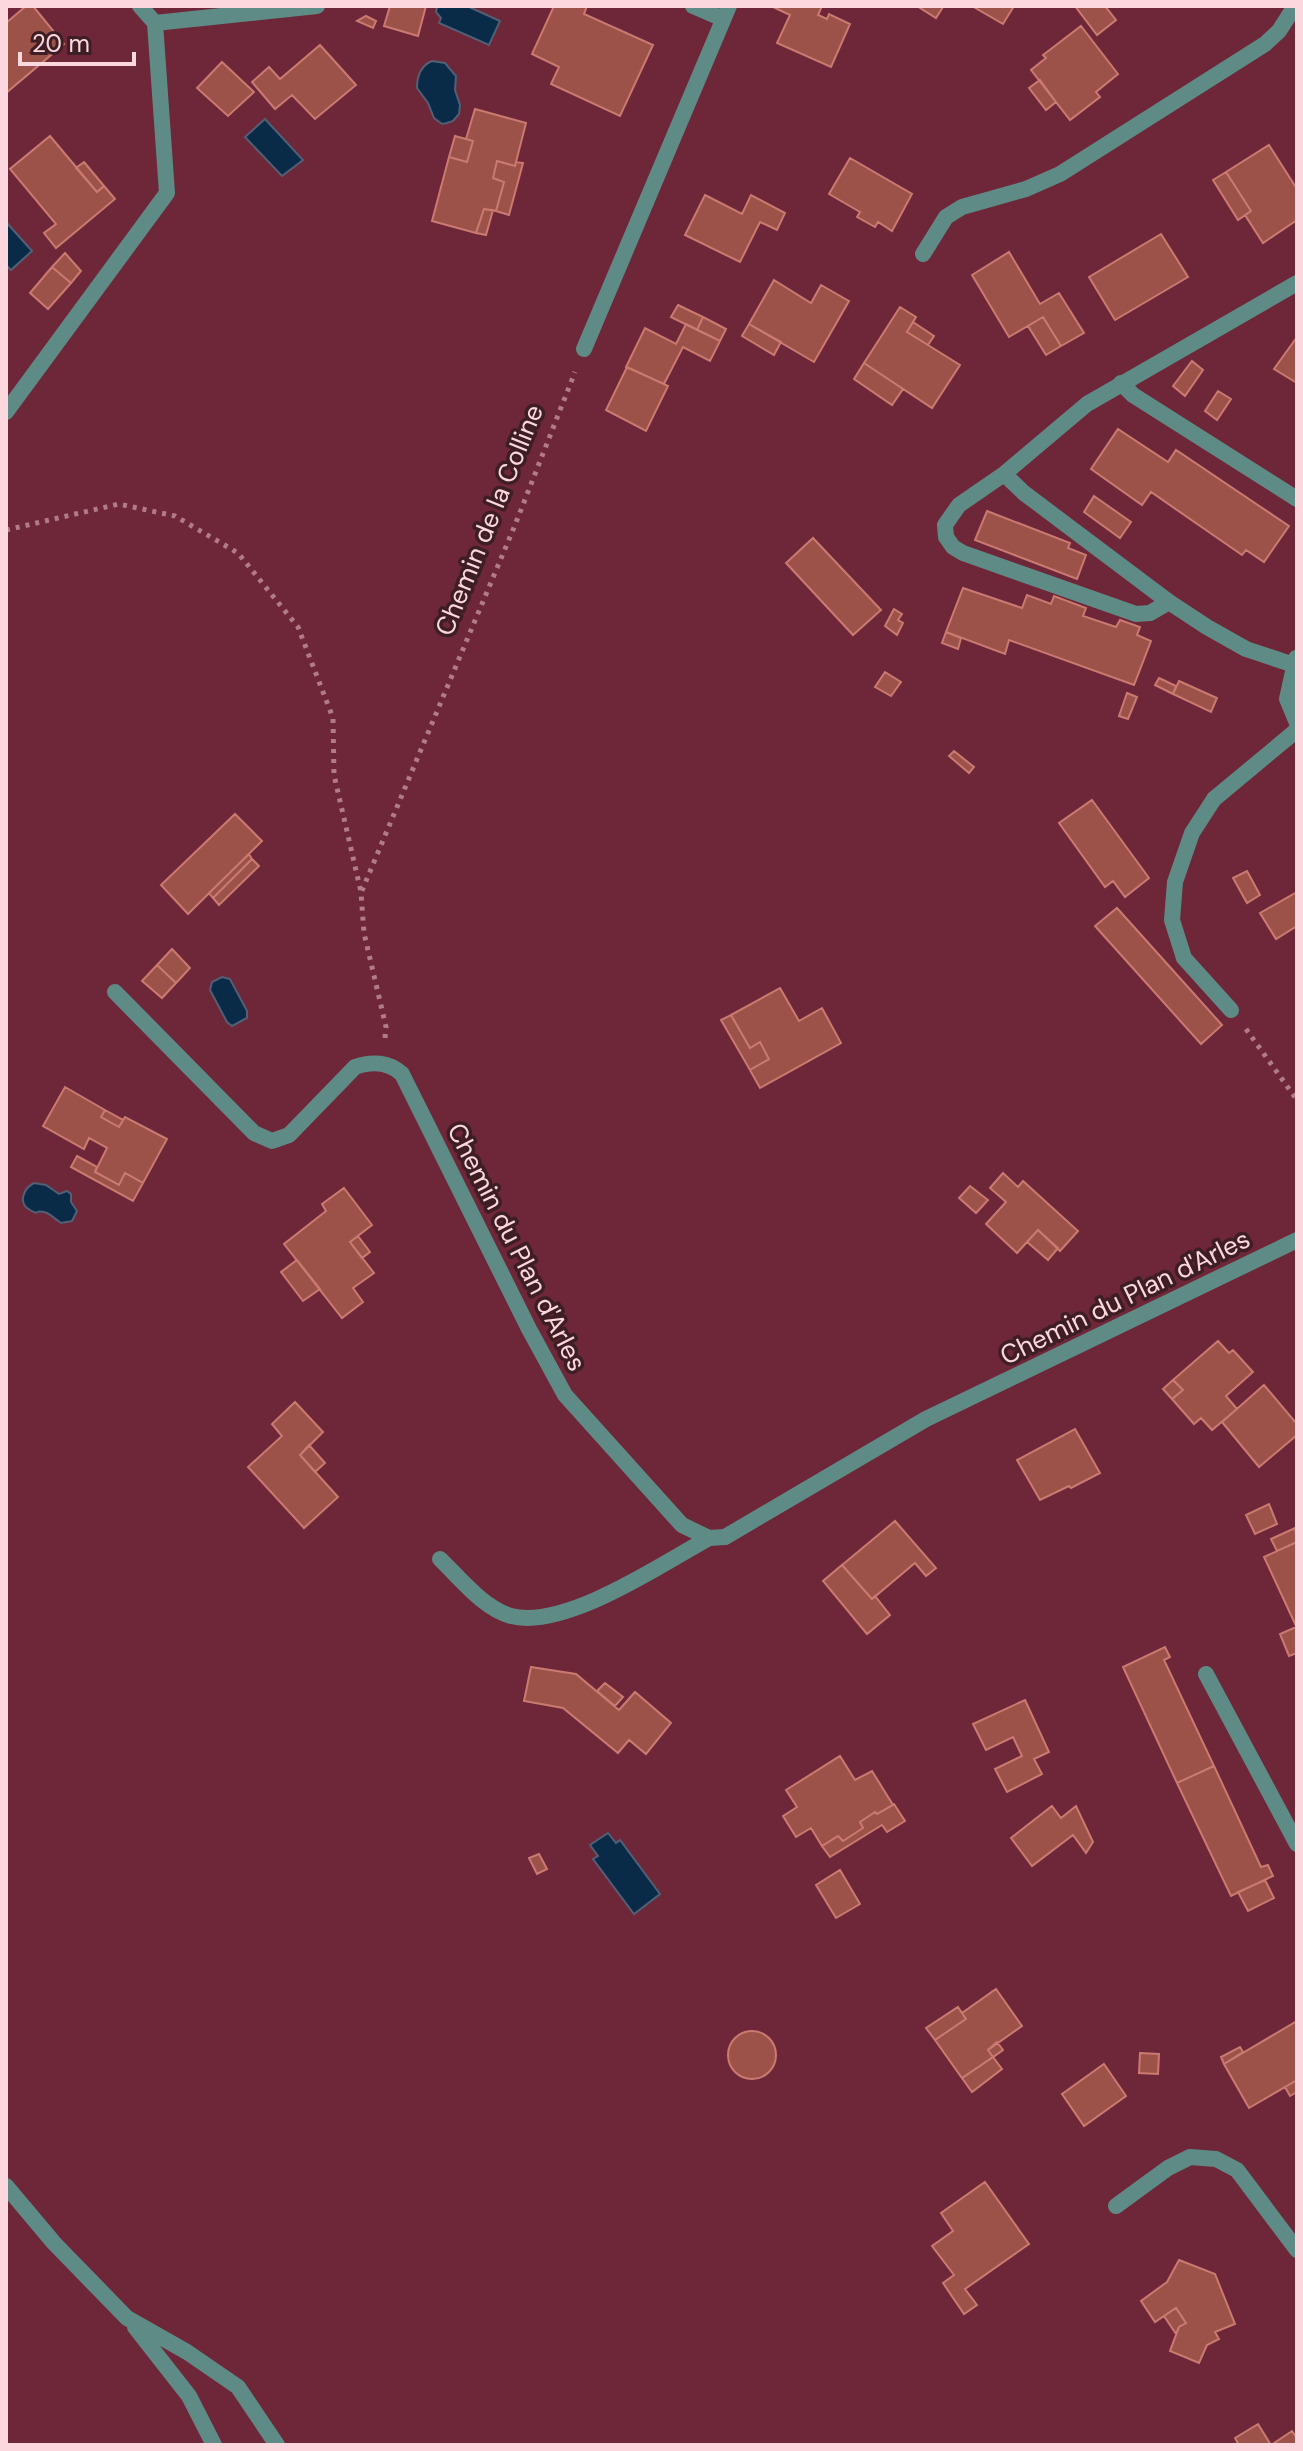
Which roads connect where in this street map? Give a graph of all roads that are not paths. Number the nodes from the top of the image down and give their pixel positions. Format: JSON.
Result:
{"nodes":[{"id":1,"x":140,"y":6,"type":"edge"},
{"id":2,"x":317,"y":6,"type":"edge"},
{"id":3,"x":693,"y":6,"type":"edge"},
{"id":4,"x":1295,"y":6,"type":"edge"},
{"id":5,"x":726,"y":13,"type":"edge"},
{"id":6,"x":155,"y":23,"type":"junction"},
{"id":7,"x":923,"y":254,"type":"dead end"},
{"id":8,"x":1297,"y":283,"type":"edge"},
{"id":9,"x":584,"y":349,"type":"road end"},
{"id":10,"x":1121,"y":383,"type":"junction"},
{"id":11,"x":6,"y":412,"type":"edge"},
{"id":12,"x":1004,"y":474,"type":"junction"},
{"id":13,"x":1297,"y":499,"type":"edge"},
{"id":14,"x":1169,"y":602,"type":"junction"},
{"id":15,"x":1295,"y":661,"type":"edge"},
{"id":16,"x":1297,"y":723,"type":"edge"},
{"id":17,"x":1297,"y":730,"type":"edge"},
{"id":18,"x":115,"y":992,"type":"dead end"},
{"id":19,"x":1231,"y":1010,"type":"road end"},
{"id":20,"x":1297,"y":1240,"type":"edge"},
{"id":21,"x":709,"y":1538,"type":"junction"},
{"id":22,"x":440,"y":1559,"type":"dead end"},
{"id":23,"x":1206,"y":1674,"type":"dead end"},
{"id":24,"x":1297,"y":1844,"type":"edge"},
{"id":25,"x":6,"y":2186,"type":"edge"},
{"id":26,"x":1116,"y":2206,"type":"dead end"},
{"id":27,"x":1297,"y":2250,"type":"edge"},
{"id":28,"x":127,"y":2318,"type":"junction"},
{"id":29,"x":214,"y":2445,"type":"edge"},
{"id":30,"x":277,"y":2445,"type":"edge"}],
"edges":[{"from":1,"to":6,"type":"street"},
{"from":2,"to":6,"type":"street"},
{"from":3,"to":5,"type":"street"},
{"from":4,"to":7,"type":"street"},
{"from":5,"to":9,"type":"street"},
{"from":6,"to":11,"type":"street"},
{"from":8,"to":10,"type":"street"},
{"from":10,"to":12,"type":"street"},
{"from":10,"to":13,"type":"street"},
{"from":12,"to":14,"type":"street"},
{"from":12,"to":14,"type":"street"},
{"from":14,"to":15,"type":"street"},
{"from":15,"to":16,"type":"street"},
{"from":17,"to":19,"type":"street"},
{"from":18,"to":21,"type":"street","name":"Chemin du Plan d'Arles"},
{"from":20,"to":21,"type":"street","name":"Chemin du Plan d'Arles"},
{"from":21,"to":22,"type":"street"},
{"from":23,"to":24,"type":"street"},
{"from":25,"to":28,"type":"street"},
{"from":26,"to":27,"type":"street"},
{"from":28,"to":29,"type":"street"},
{"from":28,"to":30,"type":"street"}]}
